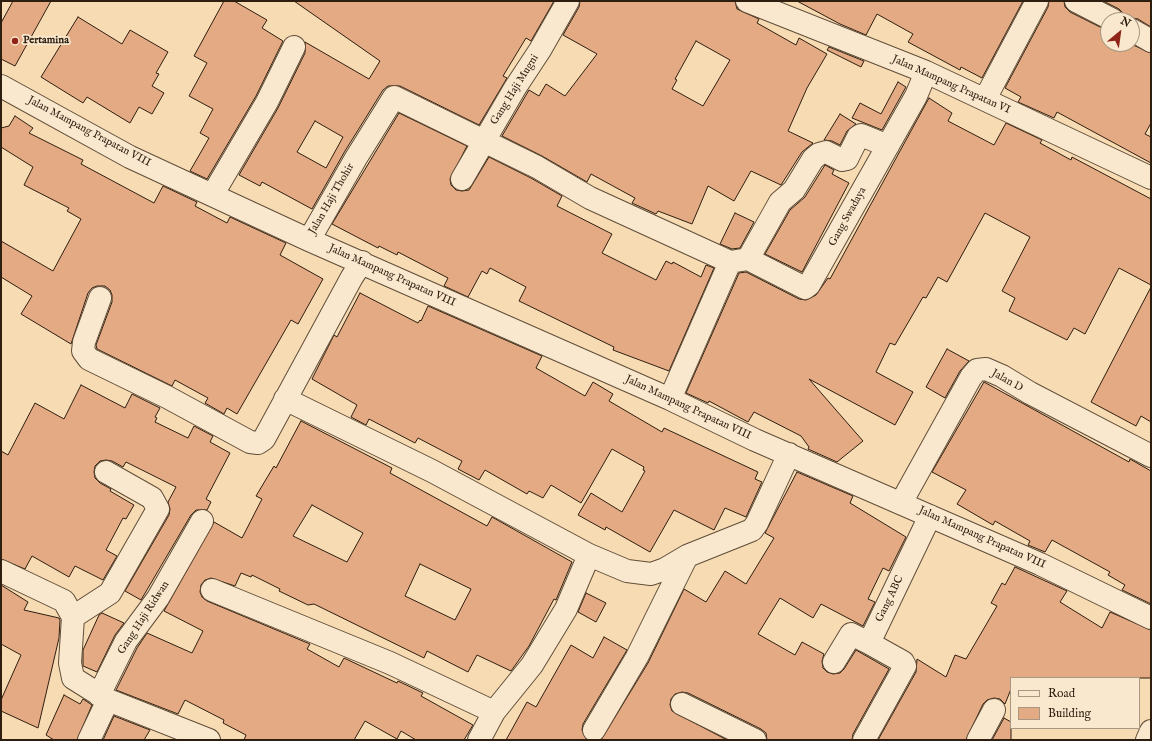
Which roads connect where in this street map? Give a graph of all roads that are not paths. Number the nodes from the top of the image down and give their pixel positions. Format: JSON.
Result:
{"nodes":[{"id":1,"x":568,"y":1,"type":"edge"},
{"id":2,"x":747,"y":1,"type":"edge"},
{"id":3,"x":1037,"y":1,"type":"edge"},
{"id":4,"x":1076,"y":1,"type":"edge"},
{"id":5,"x":1100,"y":13,"type":"edge"},
{"id":6,"x":1140,"y":35,"type":"edge"},
{"id":7,"x":1151,"y":41,"type":"edge"},
{"id":8,"x":294,"y":47,"type":"dead end"},
{"id":9,"x":926,"y":72,"type":"junction"},
{"id":10,"x":1,"y":86,"type":"edge"},
{"id":11,"x":985,"y":99,"type":"junction"},
{"id":12,"x":484,"y":141,"type":"junction"},
{"id":13,"x":888,"y":146,"type":"junction"},
{"id":14,"x":1150,"y":175,"type":"edge"},
{"id":15,"x":462,"y":179,"type":"dead end"},
{"id":16,"x":213,"y":194,"type":"junction"},
{"id":17,"x":309,"y":240,"type":"junction"},
{"id":18,"x":739,"y":261,"type":"junction"},
{"id":19,"x":362,"y":262,"type":"junction"},
{"id":20,"x":100,"y":298,"type":"dead end"},
{"id":21,"x":285,"y":399,"type":"junction"},
{"id":22,"x":670,"y":399,"type":"junction"},
{"id":23,"x":789,"y":454,"type":"junction"},
{"id":24,"x":1151,"y":456,"type":"edge"},
{"id":25,"x":106,"y":472,"type":"dead end"},
{"id":26,"x":901,"y":503,"type":"junction"},
{"id":27,"x":930,"y":516,"type":"junction"},
{"id":28,"x":202,"y":521,"type":"dead end"},
{"id":29,"x":589,"y":555,"type":"junction"},
{"id":30,"x":687,"y":556,"type":"junction"},
{"id":31,"x":1,"y":571,"type":"edge"},
{"id":32,"x":212,"y":590,"type":"dead end"},
{"id":33,"x":73,"y":617,"type":"junction"},
{"id":34,"x":1151,"y":618,"type":"edge"},
{"id":35,"x":869,"y":642,"type":"junction"},
{"id":36,"x":834,"y":662,"type":"dead end"},
{"id":37,"x":104,"y":698,"type":"junction"},
{"id":38,"x":682,"y":704,"type":"dead end"},
{"id":39,"x":994,"y":710,"type":"dead end"},
{"id":40,"x":494,"y":712,"type":"junction"},
{"id":41,"x":594,"y":730,"type":"dead end"},
{"id":42,"x":1151,"y":731,"type":"edge"},
{"id":43,"x":89,"y":740,"type":"edge"},
{"id":44,"x":209,"y":740,"type":"edge"},
{"id":45,"x":479,"y":740,"type":"edge"},
{"id":46,"x":755,"y":740,"type":"edge"},
{"id":47,"x":864,"y":740,"type":"edge"},
{"id":48,"x":978,"y":740,"type":"edge"},
{"id":49,"x":1147,"y":740,"type":"edge"}],
"edges":[{"from":1,"to":12,"type":"street","name":"Gang Haji Mugni"},
{"from":2,"to":9,"type":"street","name":"Jalan Mampang Prapatan VI"},
{"from":3,"to":11,"type":"street"},
{"from":4,"to":5,"type":"street"},
{"from":6,"to":7,"type":"street"},
{"from":8,"to":16,"type":"street"},
{"from":9,"to":11,"type":"street","name":"Jalan Mampang Prapatan VI"},
{"from":9,"to":13,"type":"street","name":"Gang Swadaya"},
{"from":10,"to":16,"type":"street","name":"Jalan Mampang Prapatan VIII"},
{"from":11,"to":14,"type":"street","name":"Jalan Mampang Prapatan VI"},
{"from":12,"to":15,"type":"street","name":"Gang Haji Mugni"},
{"from":12,"to":17,"type":"street","name":"Jalan Haji Thohir"},
{"from":12,"to":18,"type":"street"},
{"from":13,"to":18,"type":"street"},
{"from":13,"to":18,"type":"street","name":"Gang Swadaya"},
{"from":16,"to":17,"type":"street","name":"Jalan Mampang Prapatan VIII"},
{"from":17,"to":19,"type":"street","name":"Jalan Mampang Prapatan VIII"},
{"from":18,"to":22,"type":"street"},
{"from":19,"to":21,"type":"street"},
{"from":19,"to":22,"type":"street","name":"Jalan Mampang Prapatan VIII"},
{"from":20,"to":21,"type":"street"},
{"from":21,"to":29,"type":"street"},
{"from":22,"to":23,"type":"street","name":"Jalan Mampang Prapatan VIII"},
{"from":23,"to":26,"type":"street","name":"Jalan Mampang Prapatan VIII"},
{"from":23,"to":30,"type":"street"},
{"from":24,"to":26,"type":"street","name":"Jalan D"},
{"from":25,"to":33,"type":"street"},
{"from":26,"to":27,"type":"street","name":"Jalan Mampang Prapatan VIII"},
{"from":27,"to":34,"type":"street","name":"Jalan Mampang Prapatan VIII"},
{"from":27,"to":35,"type":"street","name":"Gang ABC"},
{"from":28,"to":37,"type":"street","name":"Gang Haji Ridwan"},
{"from":29,"to":30,"type":"street"},
{"from":29,"to":40,"type":"street"},
{"from":30,"to":41,"type":"street"},
{"from":31,"to":33,"type":"street"},
{"from":32,"to":40,"type":"street"},
{"from":33,"to":37,"type":"street"},
{"from":35,"to":36,"type":"street"},
{"from":35,"to":47,"type":"street"},
{"from":37,"to":43,"type":"street","name":"Gang Haji Ridwan"},
{"from":37,"to":44,"type":"street"},
{"from":38,"to":46,"type":"street"},
{"from":39,"to":48,"type":"street"},
{"from":40,"to":45,"type":"street"},
{"from":42,"to":49,"type":"street"}]}
